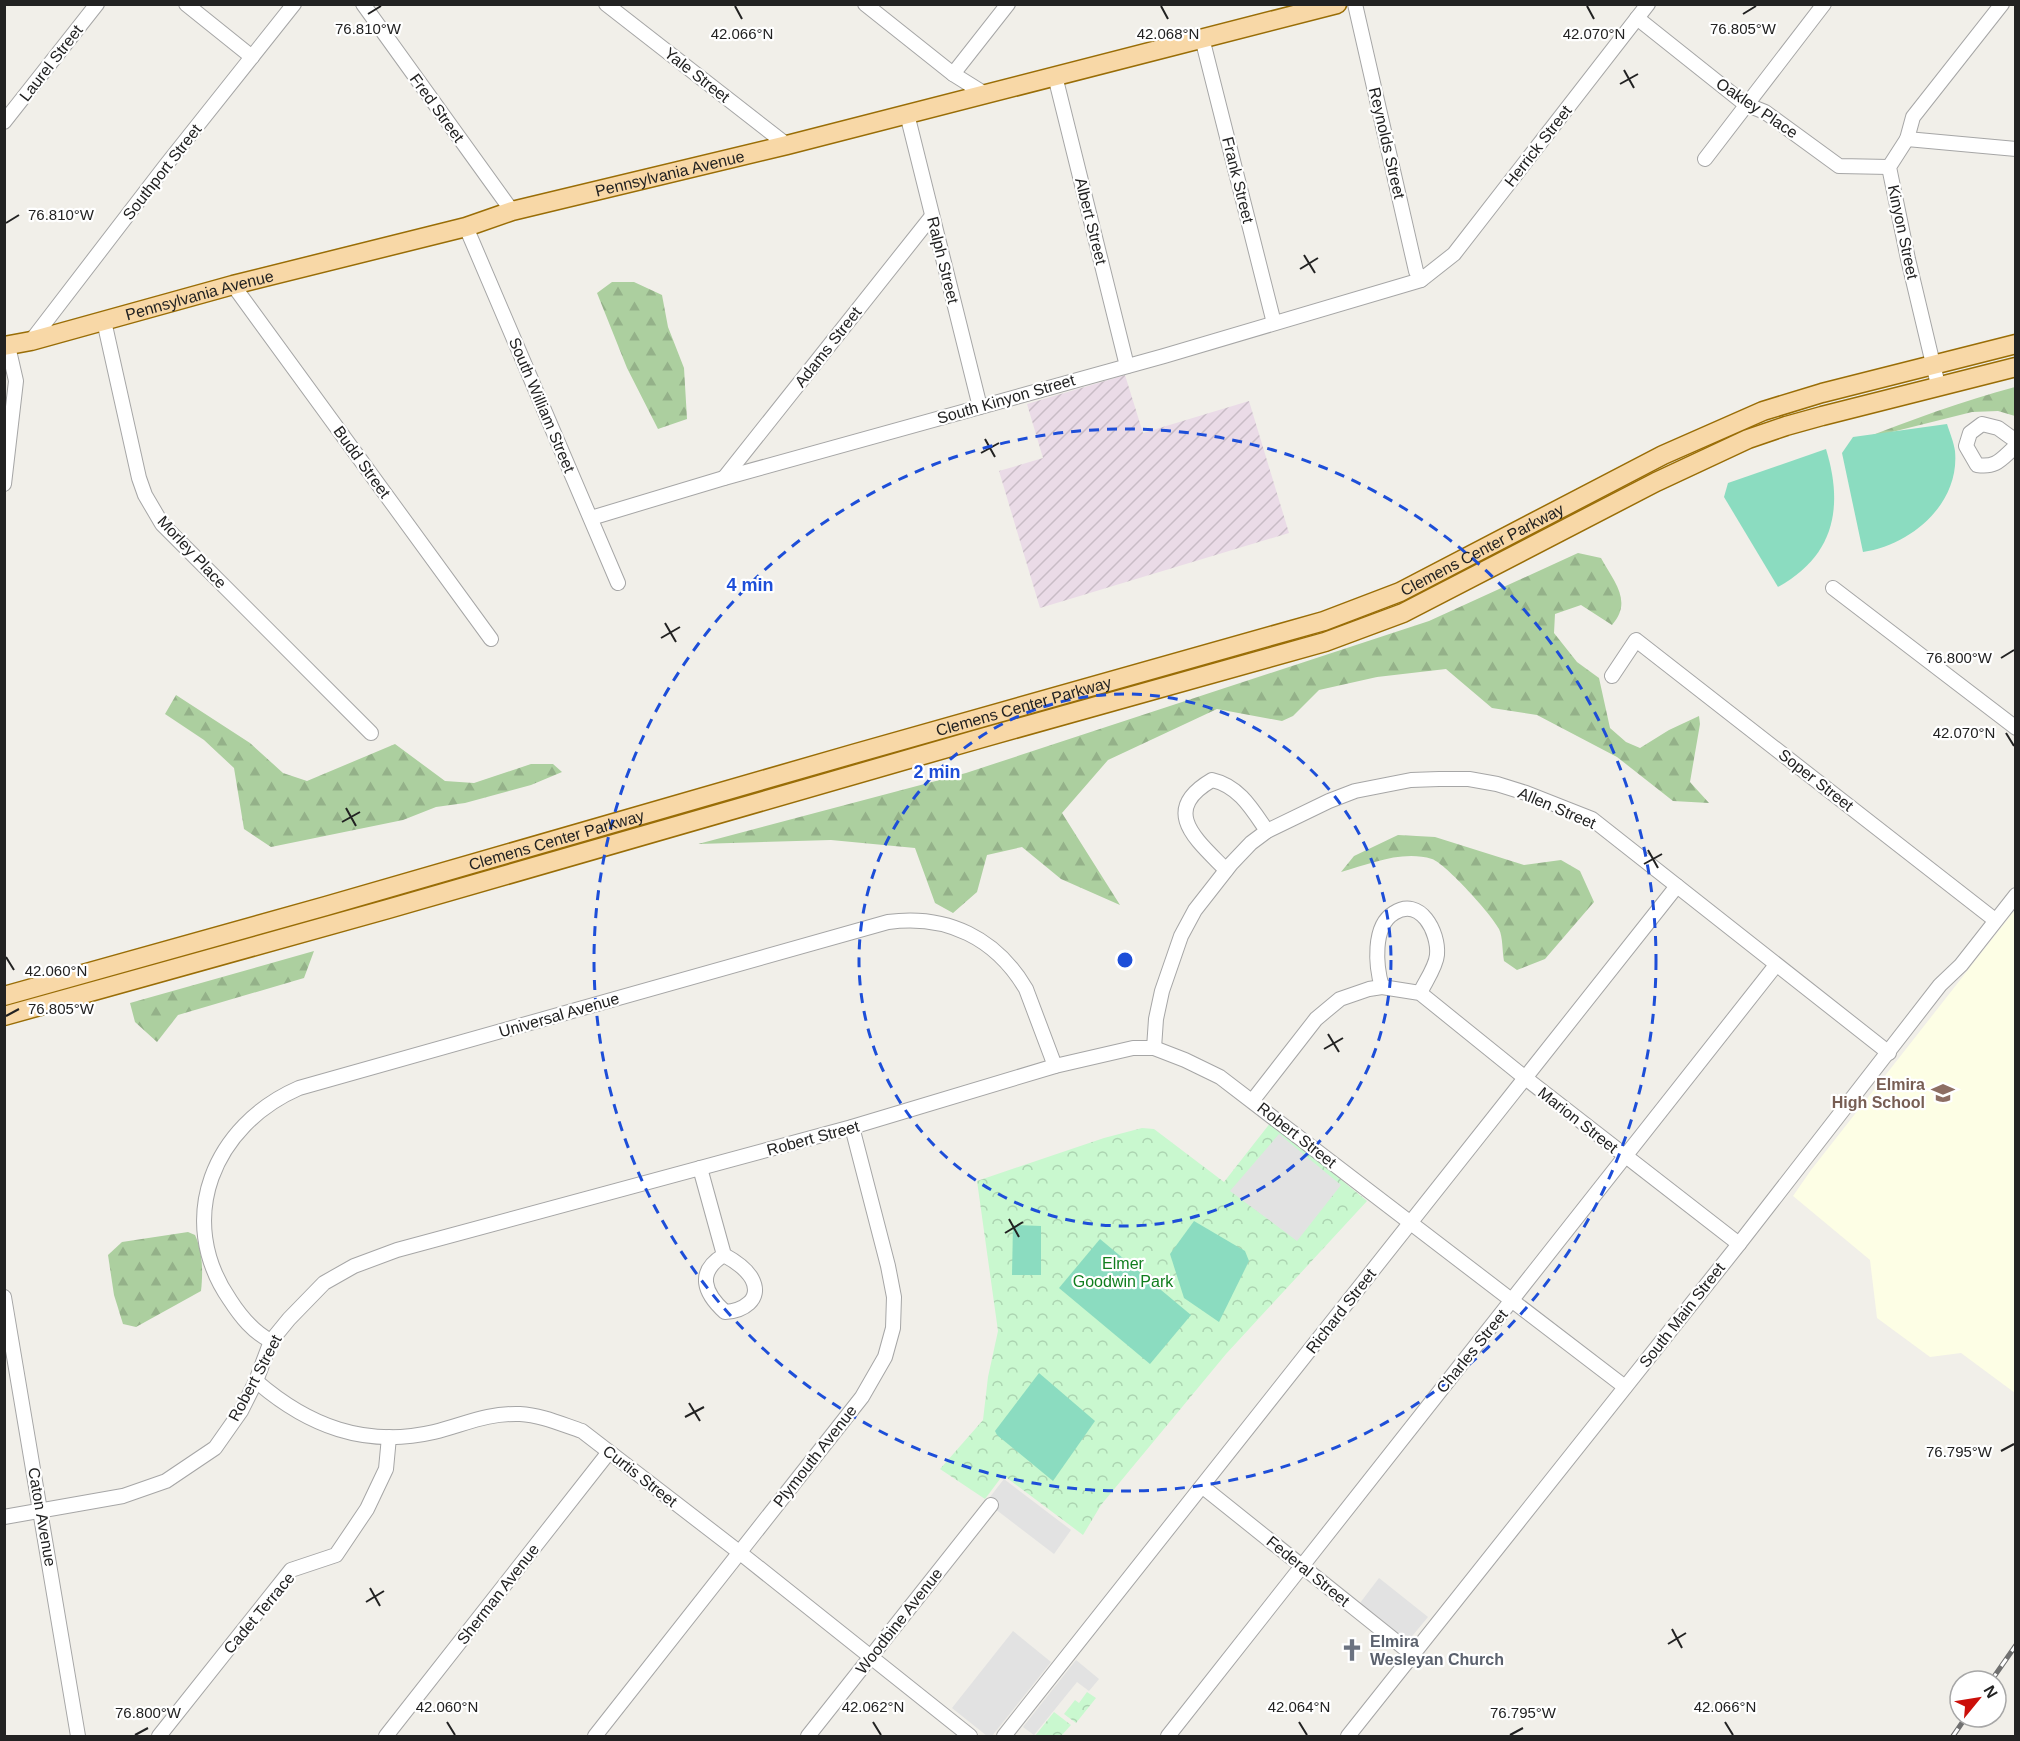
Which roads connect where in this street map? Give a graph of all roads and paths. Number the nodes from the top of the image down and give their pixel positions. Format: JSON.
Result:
{"nodes":[{"id":1,"x":97,"y":4,"type":"edge"},
{"id":2,"x":186,"y":4,"type":"edge"},
{"id":3,"x":294,"y":4,"type":"edge"},
{"id":4,"x":363,"y":4,"type":"edge"},
{"id":5,"x":606,"y":4,"type":"edge"},
{"id":6,"x":865,"y":4,"type":"edge"},
{"id":7,"x":1008,"y":4,"type":"edge"},
{"id":8,"x":1337,"y":4,"type":"edge"},
{"id":9,"x":1355,"y":4,"type":"edge"},
{"id":10,"x":1648,"y":4,"type":"edge"},
{"id":11,"x":1824,"y":4,"type":"edge"},
{"id":12,"x":2002,"y":4,"type":"edge"},
{"id":13,"x":1637,"y":18,"type":"junction"},
{"id":14,"x":1202,"y":38,"type":"junction"},
{"id":15,"x":252,"y":57,"type":"junction"},
{"id":16,"x":953,"y":74,"type":"junction"},
{"id":17,"x":1056,"y":76,"type":"junction"},
{"id":18,"x":985,"y":94,"type":"junction"},
{"id":19,"x":1745,"y":104,"type":"junction"},
{"id":20,"x":907,"y":114,"type":"junction"},
{"id":21,"x":4,"y":122,"type":"edge"},
{"id":22,"x":1907,"y":139,"type":"junction"},
{"id":23,"x":787,"y":145,"type":"junction"},
{"id":24,"x":2016,"y":148,"type":"edge"},
{"id":25,"x":1705,"y":159,"type":"dead end"},
{"id":26,"x":1889,"y":167,"type":"junction"},
{"id":27,"x":512,"y":211,"type":"junction"},
{"id":28,"x":932,"y":216,"type":"junction"},
{"id":29,"x":466,"y":227,"type":"junction"},
{"id":30,"x":1421,"y":280,"type":"junction"},
{"id":31,"x":233,"y":285,"type":"junction"},
{"id":32,"x":104,"y":321,"type":"junction"},
{"id":33,"x":1274,"y":323,"type":"junction"},
{"id":34,"x":31,"y":341,"type":"junction"},
{"id":35,"x":2016,"y":344,"type":"edge"},
{"id":36,"x":6,"y":346,"type":"edge"},
{"id":37,"x":1933,"y":364,"type":"junction"},
{"id":38,"x":1127,"y":366,"type":"junction"},
{"id":39,"x":2016,"y":367,"type":"edge"},
{"id":40,"x":1938,"y":385,"type":"junction"},
{"id":41,"x":980,"y":407,"type":"junction"},
{"id":42,"x":2016,"y":441,"type":"edge"},
{"id":43,"x":2016,"y":446,"type":"edge"},
{"id":44,"x":724,"y":478,"type":"junction"},
{"id":45,"x":4,"y":484,"type":"edge"},
{"id":46,"x":591,"y":518,"type":"junction"},
{"id":47,"x":618,"y":583,"type":"dead end"},
{"id":48,"x":1833,"y":588,"type":"dead end"},
{"id":49,"x":491,"y":639,"type":"dead end"},
{"id":50,"x":1612,"y":676,"type":"dead end"},
{"id":51,"x":2016,"y":728,"type":"edge"},
{"id":52,"x":370,"y":733,"type":"dead end"},
{"id":53,"x":1266,"y":831,"type":"junction"},
{"id":54,"x":1226,"y":870,"type":"junction"},
{"id":55,"x":1677,"y":886,"type":"junction"},
{"id":56,"x":2016,"y":895,"type":"edge"},
{"id":57,"x":1995,"y":920,"type":"junction"},
{"id":58,"x":1776,"y":965,"type":"junction"},
{"id":59,"x":1382,"y":987,"type":"junction"},
{"id":60,"x":1420,"y":993,"type":"junction"},
{"id":61,"x":4,"y":996,"type":"edge"},
{"id":62,"x":4,"y":1016,"type":"edge"},
{"id":63,"x":1154,"y":1048,"type":"junction"},
{"id":64,"x":1889,"y":1053,"type":"junction"},
{"id":65,"x":1056,"y":1066,"type":"junction"},
{"id":66,"x":1524,"y":1077,"type":"junction"},
{"id":67,"x":1253,"y":1101,"type":"junction"},
{"id":68,"x":852,"y":1127,"type":"junction"},
{"id":69,"x":1624,"y":1156,"type":"junction"},
{"id":70,"x":700,"y":1168,"type":"junction"},
{"id":71,"x":1410,"y":1223,"type":"junction"},
{"id":72,"x":1739,"y":1244,"type":"junction"},
{"id":73,"x":724,"y":1255,"type":"dead end"},
{"id":74,"x":4,"y":1297,"type":"edge"},
{"id":75,"x":1513,"y":1300,"type":"junction"},
{"id":76,"x":272,"y":1341,"type":"junction"},
{"id":77,"x":256,"y":1381,"type":"junction"},
{"id":78,"x":1625,"y":1387,"type":"junction"},
{"id":79,"x":389,"y":1437,"type":"junction"},
{"id":80,"x":609,"y":1452,"type":"junction"},
{"id":81,"x":1203,"y":1487,"type":"junction"},
{"id":82,"x":991,"y":1505,"type":"dead end"},
{"id":83,"x":42,"y":1512,"type":"junction"},
{"id":84,"x":4,"y":1517,"type":"edge"},
{"id":85,"x":739,"y":1552,"type":"junction"},
{"id":86,"x":1302,"y":1565,"type":"junction"},
{"id":87,"x":1413,"y":1655,"type":"junction"},
{"id":88,"x":870,"y":1657,"type":"junction"},
{"id":89,"x":78,"y":1737,"type":"edge"},
{"id":90,"x":159,"y":1737,"type":"edge"},
{"id":91,"x":386,"y":1737,"type":"edge"},
{"id":92,"x":595,"y":1737,"type":"edge"},
{"id":93,"x":808,"y":1737,"type":"edge"},
{"id":94,"x":970,"y":1737,"type":"edge"},
{"id":95,"x":1004,"y":1737,"type":"edge"},
{"id":96,"x":1168,"y":1737,"type":"edge"},
{"id":97,"x":1348,"y":1737,"type":"edge"}],
"edges":[{"from":1,"to":21,"type":"street","name":"Laurel Street"},
{"from":2,"to":15,"type":"street"},
{"from":3,"to":15,"type":"street","name":"Southport Street"},
{"from":4,"to":27,"type":"street","name":"Fred Street"},
{"from":5,"to":23,"type":"street","name":"Yale Street"},
{"from":6,"to":16,"type":"street"},
{"from":7,"to":16,"type":"street"},
{"from":8,"to":14,"type":"main road","name":"Pennsylvania Avenue"},
{"from":9,"to":30,"type":"street","name":"Reynolds Street"},
{"from":10,"to":13,"type":"street","name":"Herrick Street"},
{"from":11,"to":19,"type":"street"},
{"from":12,"to":22,"type":"street","name":"Kinyon Street"},
{"from":13,"to":19,"type":"street","name":"Oakley Place"},
{"from":13,"to":30,"type":"street","name":"Herrick Street"},
{"from":14,"to":17,"type":"main road","name":"Pennsylvania Avenue"},
{"from":14,"to":33,"type":"street","name":"Frank Street"},
{"from":15,"to":34,"type":"street","name":"Southport Street"},
{"from":16,"to":18,"type":"street"},
{"from":17,"to":18,"type":"main road","name":"Pennsylvania Avenue"},
{"from":17,"to":38,"type":"street","name":"Albert Street"},
{"from":18,"to":20,"type":"main road","name":"Pennsylvania Avenue"},
{"from":19,"to":25,"type":"street"},
{"from":19,"to":26,"type":"street","name":"Oakley Place"},
{"from":20,"to":23,"type":"main road","name":"Pennsylvania Avenue"},
{"from":20,"to":28,"type":"street","name":"Ralph Street"},
{"from":22,"to":24,"type":"street"},
{"from":22,"to":26,"type":"street","name":"Kinyon Street"},
{"from":23,"to":27,"type":"main road","name":"Pennsylvania Avenue"},
{"from":26,"to":37,"type":"street","name":"Kinyon Street"},
{"from":27,"to":29,"type":"main road","name":"Pennsylvania Avenue"},
{"from":28,"to":41,"type":"street","name":"Ralph Street"},
{"from":28,"to":44,"type":"street","name":"Adams Street"},
{"from":29,"to":31,"type":"main road","name":"Pennsylvania Avenue"},
{"from":29,"to":46,"type":"street","name":"South William Street"},
{"from":30,"to":33,"type":"street","name":"South Kinyon Street"},
{"from":31,"to":32,"type":"main road","name":"Pennsylvania Avenue"},
{"from":31,"to":49,"type":"street","name":"Budd Street"},
{"from":32,"to":34,"type":"main road","name":"Pennsylvania Avenue"},
{"from":32,"to":52,"type":"street","name":"Morley Place"},
{"from":33,"to":38,"type":"street","name":"South Kinyon Street"},
{"from":34,"to":36,"type":"main road","name":"Pennsylvania Avenue"},
{"from":35,"to":37,"type":"main road","name":"Clemens Center Parkway"},
{"from":36,"to":45,"type":"street"},
{"from":37,"to":40,"type":"street","name":"Kinyon Street"},
{"from":37,"to":61,"type":"main road","name":"Clemens Center Parkway"},
{"from":38,"to":41,"type":"street","name":"South Kinyon Street"},
{"from":39,"to":40,"type":"main road","name":"Clemens Center Parkway"},
{"from":40,"to":62,"type":"main road","name":"Clemens Center Parkway"},
{"from":41,"to":44,"type":"street","name":"South Kinyon Street"},
{"from":42,"to":43,"type":"street"},
{"from":44,"to":46,"type":"street","name":"South Kinyon Street"},
{"from":46,"to":47,"type":"street","name":"South William Street"},
{"from":48,"to":51,"type":"street"},
{"from":50,"to":57,"type":"street","name":"Soper Street"},
{"from":53,"to":54,"type":"street","name":"Allen Street"},
{"from":53,"to":54,"type":"street"},
{"from":53,"to":55,"type":"street","name":"Allen Street"},
{"from":54,"to":63,"type":"street","name":"Allen Street"},
{"from":55,"to":58,"type":"street","name":"Allen Street"},
{"from":55,"to":66,"type":"street","name":"Richard Street"},
{"from":56,"to":57,"type":"street","name":"South Main Street"},
{"from":57,"to":64,"type":"street","name":"South Main Street"},
{"from":58,"to":64,"type":"street","name":"Allen Street"},
{"from":58,"to":69,"type":"street","name":"Charles Street"},
{"from":59,"to":60,"type":"street","name":"Marion Street"},
{"from":59,"to":60,"type":"street"},
{"from":59,"to":67,"type":"street","name":"Marion Street"},
{"from":60,"to":66,"type":"street","name":"Marion Street"},
{"from":63,"to":65,"type":"street","name":"Robert Street"},
{"from":63,"to":67,"type":"street","name":"Robert Street"},
{"from":64,"to":72,"type":"street","name":"South Main Street"},
{"from":65,"to":68,"type":"street","name":"Robert Street"},
{"from":65,"to":76,"type":"street","name":"Universal Avenue"},
{"from":66,"to":69,"type":"street","name":"Marion Street"},
{"from":66,"to":71,"type":"street","name":"Richard Street"},
{"from":67,"to":71,"type":"street","name":"Robert Street"},
{"from":68,"to":70,"type":"street","name":"Robert Street"},
{"from":68,"to":85,"type":"street","name":"Plymouth Avenue"},
{"from":69,"to":72,"type":"street","name":"Marion Street"},
{"from":69,"to":75,"type":"street","name":"Charles Street"},
{"from":70,"to":73,"type":"street"},
{"from":70,"to":76,"type":"street","name":"Robert Street"},
{"from":71,"to":75,"type":"street","name":"Robert Street"},
{"from":71,"to":81,"type":"street","name":"Richard Street"},
{"from":72,"to":78,"type":"street","name":"South Main Street"},
{"from":74,"to":83,"type":"street","name":"Caton Avenue"},
{"from":75,"to":78,"type":"street","name":"Robert Street"},
{"from":75,"to":86,"type":"street","name":"Charles Street"},
{"from":76,"to":77,"type":"street","name":"Robert Street"},
{"from":77,"to":79,"type":"street","name":"Curtis Street"},
{"from":77,"to":83,"type":"street","name":"Robert Street"},
{"from":78,"to":87,"type":"street","name":"South Main Street"},
{"from":79,"to":80,"type":"street","name":"Curtis Street"},
{"from":79,"to":90,"type":"street","name":"Cadet Terrace"},
{"from":80,"to":85,"type":"street","name":"Curtis Street"},
{"from":80,"to":91,"type":"street","name":"Sherman Avenue"},
{"from":81,"to":86,"type":"street","name":"Federal Street"},
{"from":81,"to":95,"type":"street","name":"Richard Street"},
{"from":82,"to":88,"type":"street","name":"Woodbine Avenue"},
{"from":83,"to":84,"type":"street","name":"Robert Street"},
{"from":83,"to":89,"type":"street","name":"Caton Avenue"},
{"from":85,"to":88,"type":"street","name":"Curtis Street"},
{"from":85,"to":92,"type":"street","name":"Plymouth Avenue"},
{"from":86,"to":87,"type":"street","name":"Federal Street"},
{"from":86,"to":96,"type":"street","name":"Charles Street"},
{"from":87,"to":97,"type":"street","name":"South Main Street"},
{"from":88,"to":93,"type":"street","name":"Woodbine Avenue"},
{"from":88,"to":94,"type":"street","name":"Curtis Street"}]}
